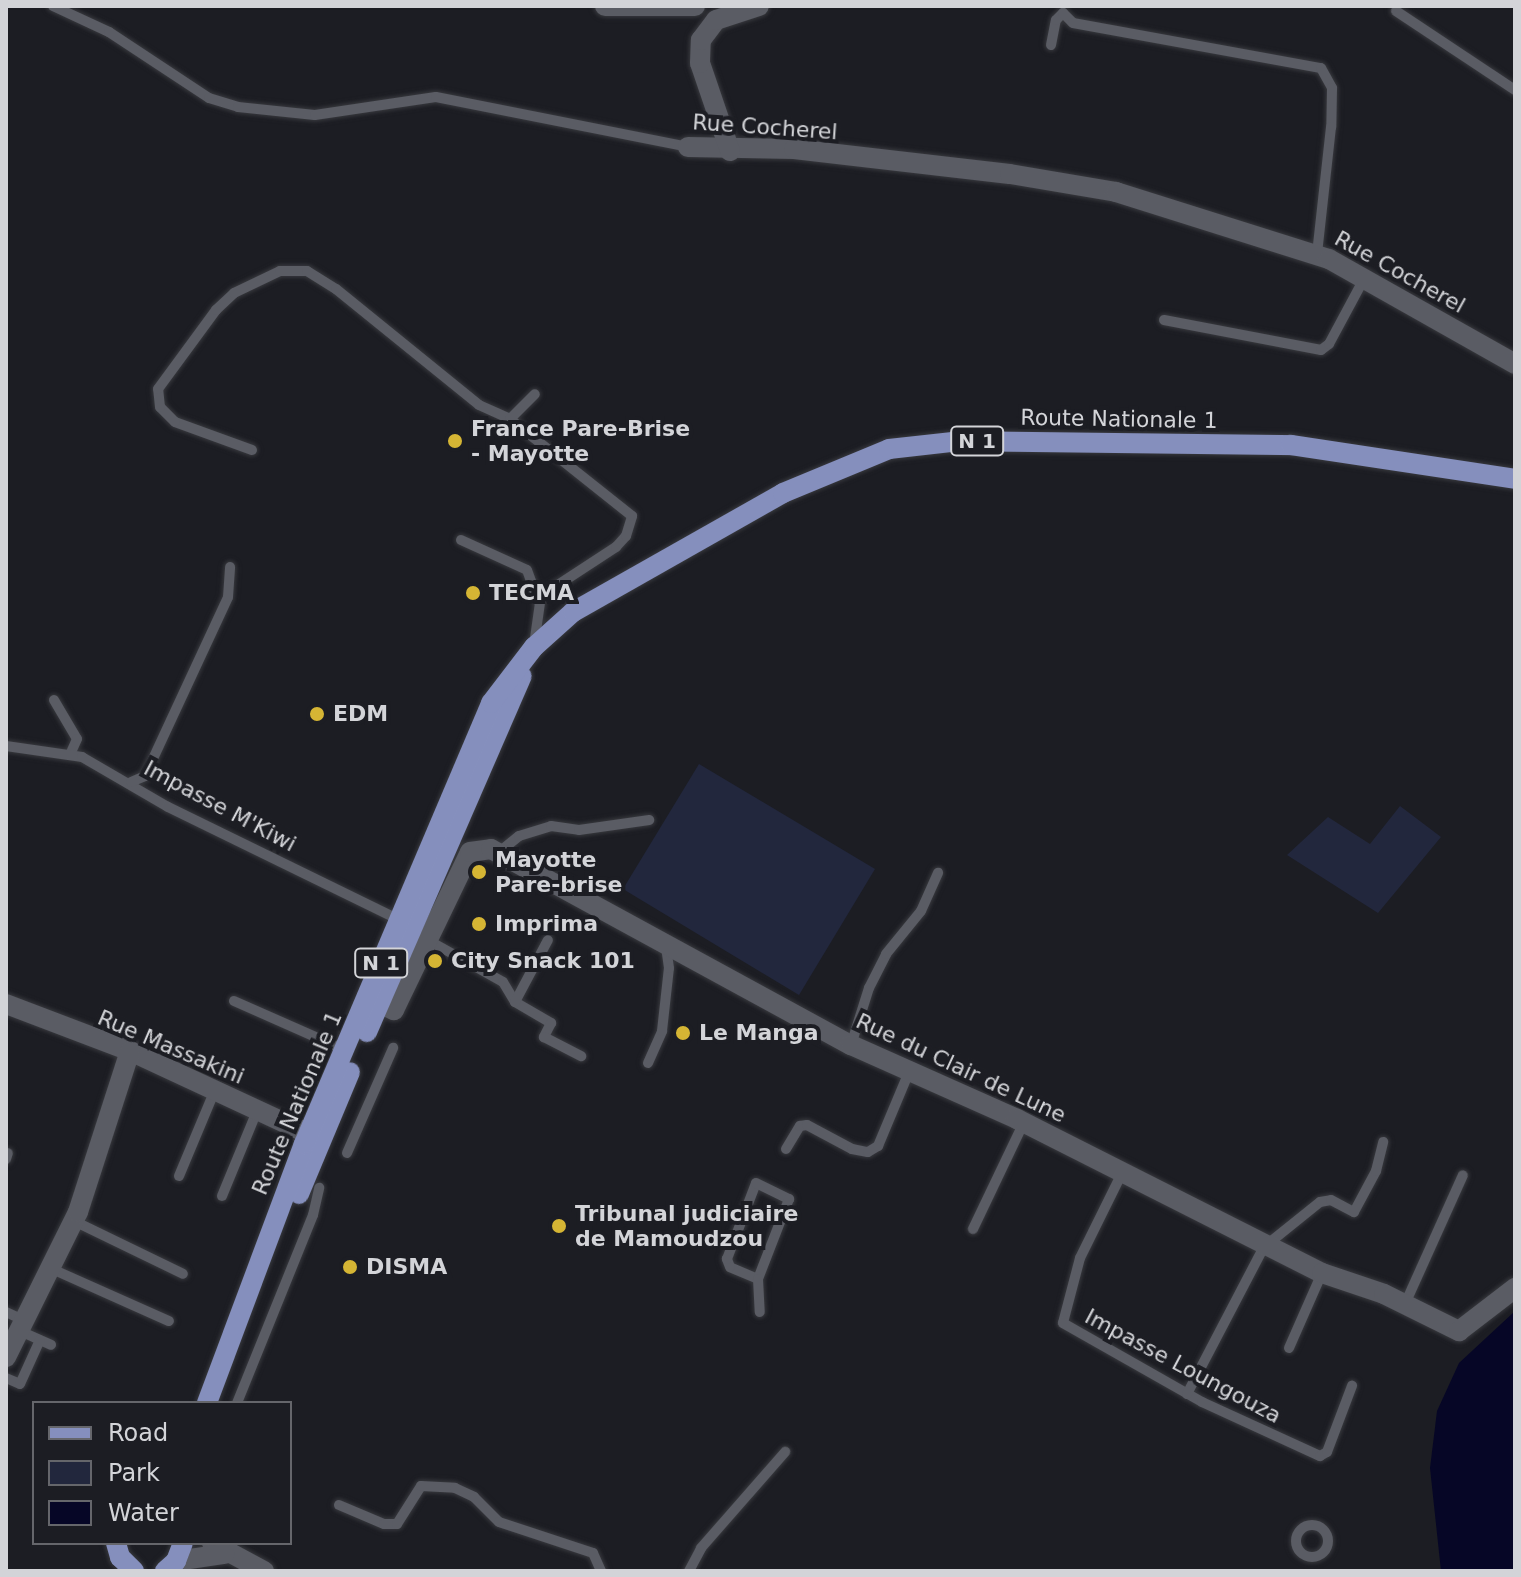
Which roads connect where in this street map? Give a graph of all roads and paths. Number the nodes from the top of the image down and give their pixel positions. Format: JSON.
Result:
{"nodes":[{"id":1,"x":53,"y":6,"type":"edge"},
{"id":2,"x":605,"y":6,"type":"edge"},
{"id":3,"x":695,"y":6,"type":"edge"},
{"id":4,"x":759,"y":6,"type":"edge"},
{"id":5,"x":1396,"y":11,"type":"dead end"},
{"id":6,"x":709,"y":13,"type":"edge"},
{"id":7,"x":1051,"y":45,"type":"dead end"},
{"id":8,"x":1515,"y":90,"type":"edge"},
{"id":9,"x":688,"y":147,"type":"joint"},
{"id":10,"x":730,"y":151,"type":"junction"},
{"id":11,"x":1317,"y":254,"type":"junction"},
{"id":12,"x":1365,"y":277,"type":"junction"},
{"id":13,"x":1164,"y":320,"type":"dead end"},
{"id":14,"x":1515,"y":364,"type":"edge"},
{"id":15,"x":535,"y":394,"type":"dead end"},
{"id":16,"x":510,"y":419,"type":"junction"},
{"id":17,"x":252,"y":450,"type":"dead end"},
{"id":18,"x":1515,"y":479,"type":"edge"},
{"id":19,"x":461,"y":540,"type":"dead end"},
{"id":20,"x":230,"y":567,"type":"dead end"},
{"id":21,"x":538,"y":601,"type":"junction"},
{"id":22,"x":534,"y":647,"type":"junction"},
{"id":23,"x":54,"y":700,"type":"dead end"},
{"id":24,"x":6,"y":746,"type":"edge"},
{"id":25,"x":70,"y":755,"type":"junction"},
{"id":26,"x":131,"y":782,"type":"junction"},
{"id":27,"x":649,"y":820,"type":"dead end"},
{"id":28,"x":498,"y":853,"type":"junction"},
{"id":29,"x":938,"y":873,"type":"dead end"},
{"id":30,"x":415,"y":928,"type":"junction"},
{"id":31,"x":548,"y":940,"type":"dead end"},
{"id":32,"x":666,"y":946,"type":"junction"},
{"id":33,"x":374,"y":1000,"type":"junction"},
{"id":34,"x":234,"y":1001,"type":"dead end"},
{"id":35,"x":515,"y":1002,"type":"junction"},
{"id":36,"x":6,"y":1004,"type":"edge"},
{"id":37,"x":851,"y":1045,"type":"junction"},
{"id":38,"x":393,"y":1048,"type":"dead end"},
{"id":39,"x":345,"y":1050,"type":"junction"},
{"id":40,"x":130,"y":1051,"type":"junction"},
{"id":41,"x":581,"y":1056,"type":"dead end"},
{"id":42,"x":648,"y":1063,"type":"dead end"},
{"id":43,"x":909,"y":1072,"type":"junction"},
{"id":44,"x":215,"y":1090,"type":"junction"},
{"id":45,"x":257,"y":1111,"type":"junction"},
{"id":46,"x":1024,"y":1122,"type":"junction"},
{"id":47,"x":312,"y":1135,"type":"junction"},
{"id":48,"x":1383,"y":1142,"type":"dead end"},
{"id":49,"x":786,"y":1149,"type":"dead end"},
{"id":50,"x":347,"y":1153,"type":"dead end"},
{"id":51,"x":1123,"y":1171,"type":"junction"},
{"id":52,"x":1463,"y":1175,"type":"dead end"},
{"id":53,"x":179,"y":1176,"type":"dead end"},
{"id":54,"x":319,"y":1188,"type":"dead end"},
{"id":55,"x":222,"y":1196,"type":"dead end"},
{"id":56,"x":74,"y":1221,"type":"junction"},
{"id":57,"x":973,"y":1229,"type":"dead end"},
{"id":58,"x":1264,"y":1247,"type":"junction"},
{"id":59,"x":52,"y":1269,"type":"junction"},
{"id":60,"x":1322,"y":1273,"type":"junction"},
{"id":61,"x":183,"y":1274,"type":"dead end"},
{"id":62,"x":758,"y":1279,"type":"junction"},
{"id":63,"x":1515,"y":1288,"type":"edge"},
{"id":64,"x":251,"y":1291,"type":"junction"},
{"id":65,"x":1405,"y":1304,"type":"junction"},
{"id":66,"x":6,"y":1312,"type":"edge"},
{"id":67,"x":760,"y":1312,"type":"dead end"},
{"id":68,"x":169,"y":1321,"type":"dead end"},
{"id":69,"x":23,"y":1326,"type":"junction"},
{"id":70,"x":1289,"y":1348,"type":"dead end"},
{"id":71,"x":6,"y":1357,"type":"edge"},
{"id":72,"x":6,"y":1378,"type":"edge"},
{"id":73,"x":1352,"y":1386,"type":"dead end"},
{"id":74,"x":1187,"y":1394,"type":"junction"},
{"id":75,"x":208,"y":1401,"type":"edge"},
{"id":76,"x":238,"y":1401,"type":"edge"},
{"id":77,"x":785,"y":1452,"type":"dead end"},
{"id":78,"x":339,"y":1505,"type":"dead end"},
{"id":79,"x":218,"y":1548,"type":"edge"},
{"id":80,"x":175,"y":1558,"type":"edge"},
{"id":81,"x":264,"y":1571,"type":"edge"},
{"id":82,"x":601,"y":1571,"type":"edge"},
{"id":83,"x":689,"y":1571,"type":"edge"}],
"edges":[{"from":1,"to":9,"type":"lane","name":"Rue Cocherel"},
{"from":2,"to":3,"type":"street"},
{"from":4,"to":6,"type":"street"},
{"from":5,"to":8,"type":"lane"},
{"from":6,"to":10,"type":"street"},
{"from":7,"to":11,"type":"lane"},
{"from":9,"to":10,"type":"street","name":"Rue Cocherel"},
{"from":10,"to":11,"type":"street","name":"Rue Cocherel"},
{"from":11,"to":12,"type":"street","name":"Rue Cocherel"},
{"from":12,"to":13,"type":"lane"},
{"from":12,"to":14,"type":"street","name":"Rue Cocherel"},
{"from":15,"to":16,"type":"lane"},
{"from":16,"to":17,"type":"lane"},
{"from":16,"to":21,"type":"lane"},
{"from":18,"to":22,"type":"main road","name":"Route Nationale 1","number":"N 1"},
{"from":19,"to":21,"type":"lane"},
{"from":20,"to":26,"type":"lane"},
{"from":21,"to":22,"type":"lane"},
{"from":22,"to":30,"type":"main road","name":"Route Nationale 1","number":"N 1"},
{"from":22,"to":30,"type":"main road","name":"Route Nationale 1","number":"N 1"},
{"from":23,"to":25,"type":"lane"},
{"from":24,"to":25,"type":"lane","name":"Impasse M'Kiwi"},
{"from":25,"to":26,"type":"lane","name":"Impasse M'Kiwi"},
{"from":26,"to":30,"type":"lane","name":"Impasse M'Kiwi"},
{"from":27,"to":28,"type":"lane"},
{"from":28,"to":30,"type":"street"},
{"from":28,"to":32,"type":"street","name":"Rue du Clair de Lune"},
{"from":29,"to":37,"type":"lane"},
{"from":30,"to":33,"type":"main road","name":"Route Nationale 1","number":"N 1"},
{"from":30,"to":35,"type":"lane","name":"Impasse M'Kiwi"},
{"from":31,"to":35,"type":"lane"},
{"from":32,"to":37,"type":"street","name":"Rue du Clair de Lune"},
{"from":32,"to":42,"type":"lane"},
{"from":33,"to":39,"type":"main road","name":"Route Nationale 1","number":"N 1"},
{"from":33,"to":64,"type":"main road","name":"Route Nationale 1","number":"N 1"},
{"from":34,"to":39,"type":"lane"},
{"from":35,"to":41,"type":"lane","name":"Impasse M'Kiwi"},
{"from":36,"to":40,"type":"street","name":"Rue Massakini"},
{"from":37,"to":43,"type":"street","name":"Rue du Clair de Lune"},
{"from":38,"to":50,"type":"lane"},
{"from":39,"to":47,"type":"main road","name":"Route Nationale 1","number":"N 1"},
{"from":40,"to":44,"type":"street","name":"Rue Massakini"},
{"from":40,"to":56,"type":"street"},
{"from":43,"to":46,"type":"street","name":"Rue du Clair de Lune"},
{"from":43,"to":49,"type":"lane"},
{"from":44,"to":45,"type":"street","name":"Rue Massakini"},
{"from":44,"to":53,"type":"lane"},
{"from":45,"to":47,"type":"street","name":"Rue Massakini"},
{"from":45,"to":55,"type":"lane"},
{"from":46,"to":51,"type":"street","name":"Rue du Clair de Lune"},
{"from":46,"to":57,"type":"lane"},
{"from":47,"to":64,"type":"main road","name":"Route Nationale 1","number":"N 1"},
{"from":48,"to":58,"type":"lane"},
{"from":51,"to":58,"type":"street","name":"Rue du Clair de Lune"},
{"from":51,"to":74,"type":"lane","name":"Impasse Loungouza"},
{"from":52,"to":65,"type":"lane"},
{"from":54,"to":76,"type":"lane"},
{"from":56,"to":59,"type":"street"},
{"from":56,"to":61,"type":"lane"},
{"from":58,"to":60,"type":"street","name":"Rue du Clair de Lune"},
{"from":58,"to":74,"type":"lane"},
{"from":59,"to":68,"type":"lane"},
{"from":59,"to":69,"type":"street"},
{"from":60,"to":65,"type":"street","name":"Rue du Clair de Lune"},
{"from":60,"to":70,"type":"lane"},
{"from":62,"to":62,"type":"lane"},
{"from":62,"to":67,"type":"lane"},
{"from":63,"to":65,"type":"street","name":"Rue du Clair de Lune"},
{"from":64,"to":75,"type":"main road","name":"Route Nationale 1","number":"N 1"},
{"from":66,"to":69,"type":"lane"},
{"from":69,"to":71,"type":"street"},
{"from":69,"to":72,"type":"lane"},
{"from":73,"to":74,"type":"lane","name":"Impasse Loungouza"},
{"from":77,"to":83,"type":"lane"},
{"from":78,"to":82,"type":"lane"},
{"from":79,"to":80,"type":"street"},
{"from":79,"to":81,"type":"street"}]}
